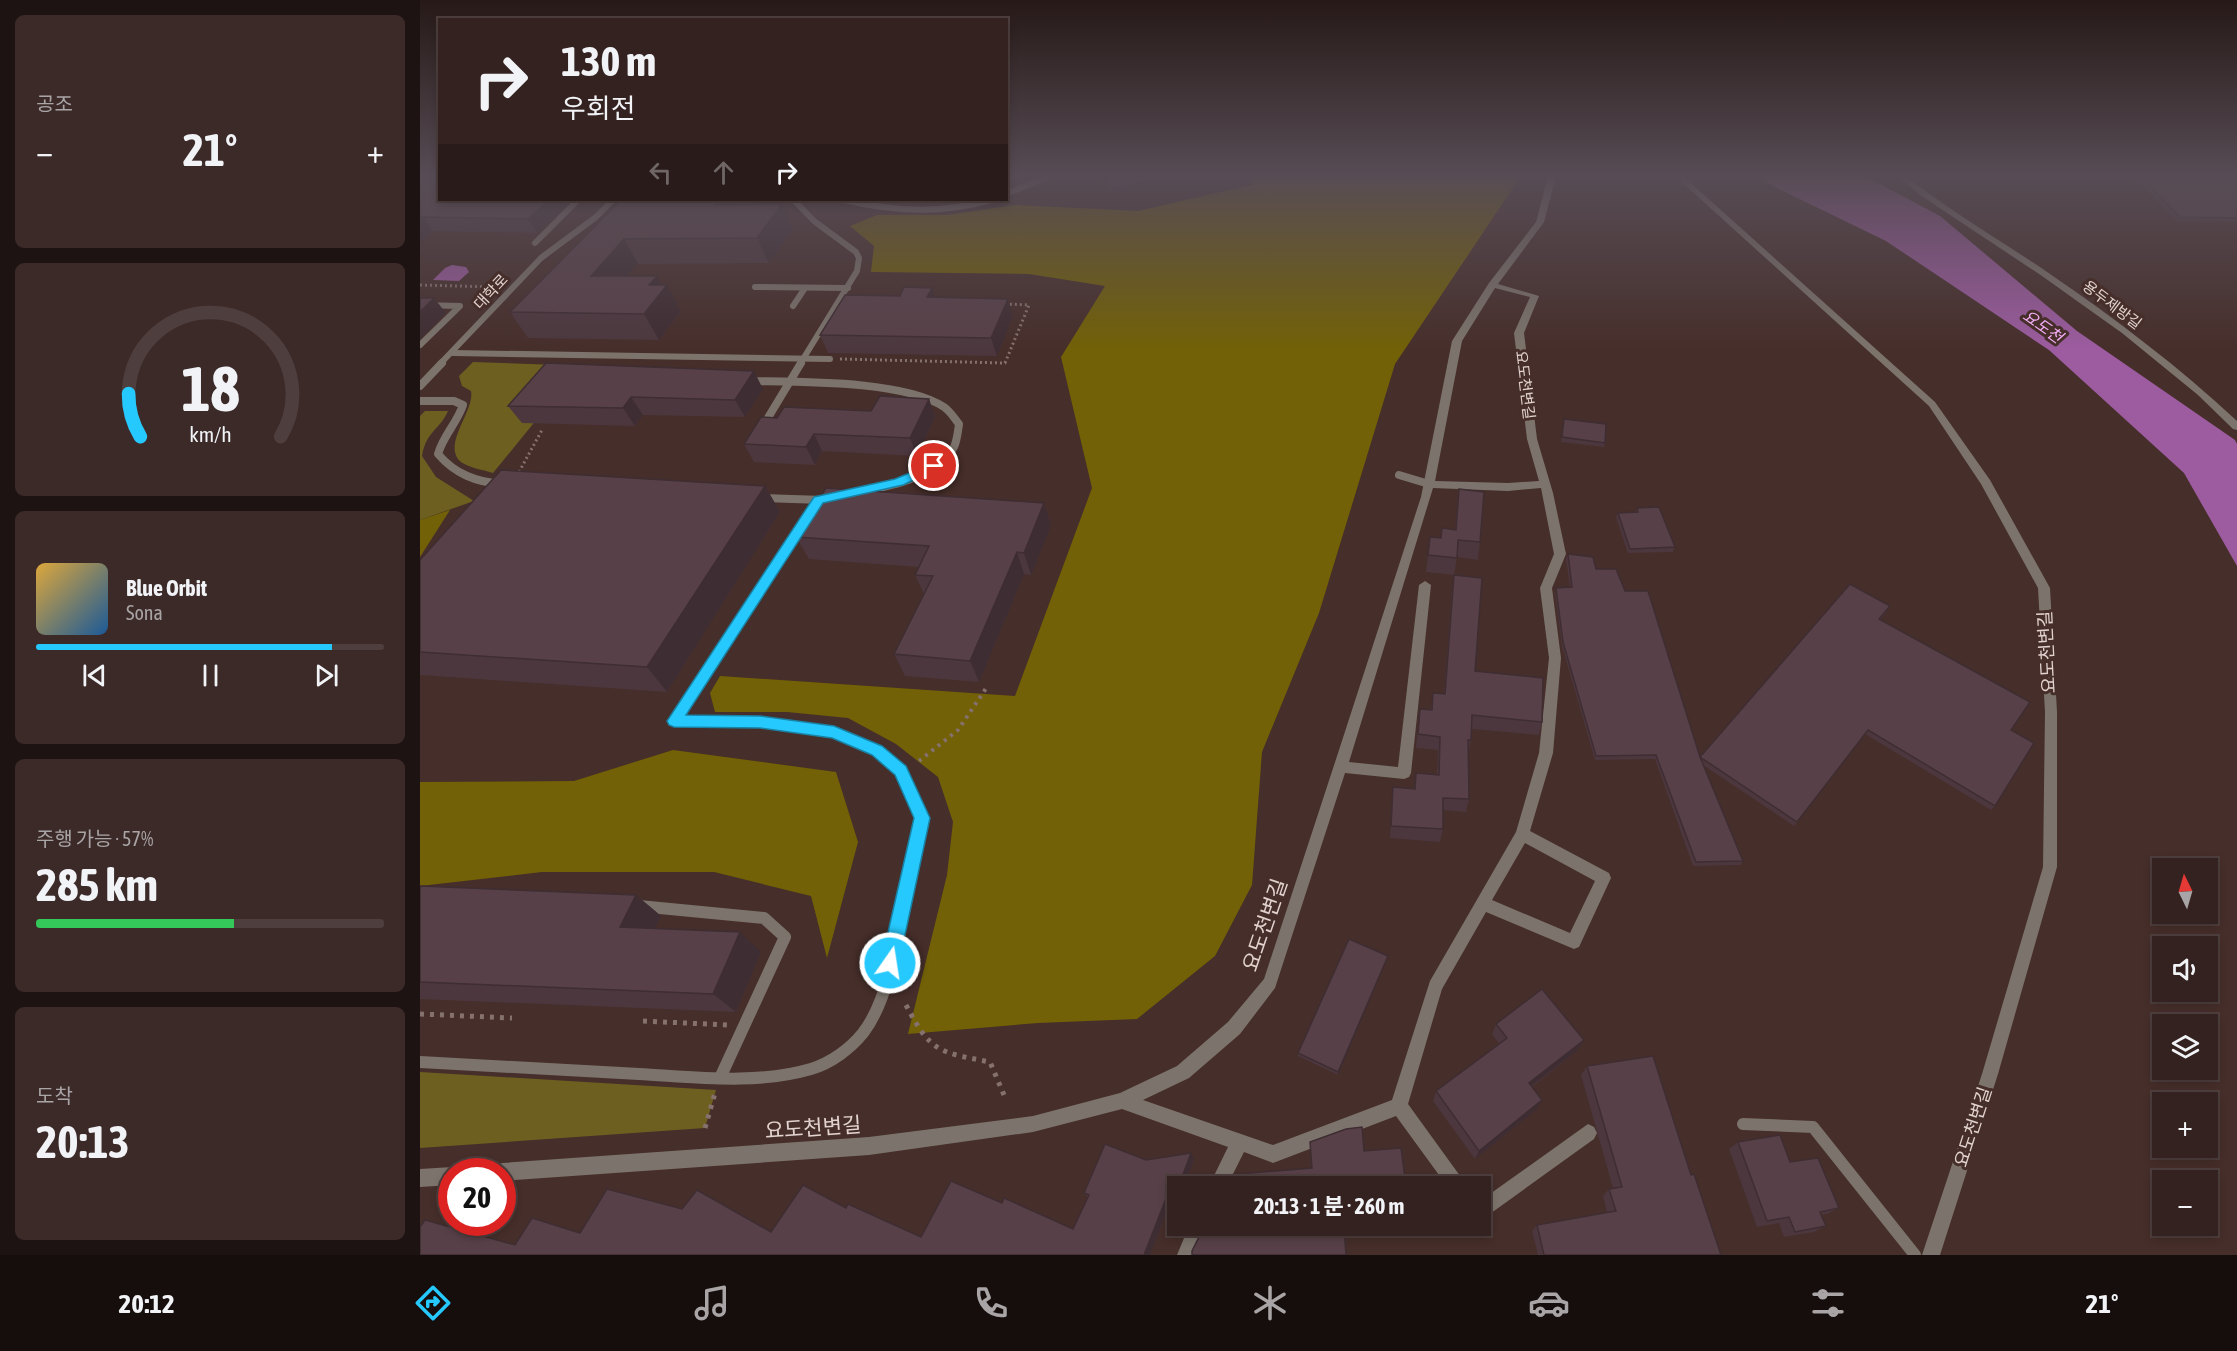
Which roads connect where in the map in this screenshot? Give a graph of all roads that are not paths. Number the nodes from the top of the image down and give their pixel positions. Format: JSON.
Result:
{"nodes":[{"id":1,"x":543,"y":235,"type":"edge"},
{"id":2,"x":572,"y":235,"type":"edge"},
{"id":3,"x":832,"y":235,"type":"edge"},
{"id":4,"x":1530,"y":235,"type":"edge"},
{"id":5,"x":1744,"y":235,"type":"edge"},
{"id":6,"x":1986,"y":235,"type":"edge"},
{"id":7,"x":535,"y":243,"type":"dead end"},
{"id":8,"x":1492,"y":285,"type":"junction"},
{"id":9,"x":755,"y":287,"type":"dead end"},
{"id":10,"x":805,"y":288,"type":"junction"},
{"id":11,"x":848,"y":288,"type":"junction"},
{"id":12,"x":420,"y":305,"type":"edge"},
{"id":13,"x":793,"y":306,"type":"dead end"},
{"id":14,"x":420,"y":345,"type":"edge"},
{"id":15,"x":453,"y":353,"type":"junction"},
{"id":16,"x":804,"y":359,"type":"junction"},
{"id":17,"x":830,"y":359,"type":"road end"},
{"id":18,"x":424,"y":378,"type":"edge"},
{"id":19,"x":743,"y":381,"type":"edge"},
{"id":20,"x":790,"y":382,"type":"junction"},
{"id":21,"x":420,"y":386,"type":"edge"},
{"id":22,"x":420,"y":400,"type":"edge"},
{"id":23,"x":2237,"y":428,"type":"edge"},
{"id":24,"x":757,"y":435,"type":"edge"},
{"id":25,"x":1400,"y":475,"type":"dead end"},
{"id":26,"x":511,"y":484,"type":"edge"},
{"id":27,"x":1428,"y":484,"type":"junction"},
{"id":28,"x":1545,"y":484,"type":"junction"},
{"id":29,"x":756,"y":497,"type":"edge"},
{"id":30,"x":837,"y":499,"type":"edge"},
{"id":31,"x":819,"y":500,"type":"junction"},
{"id":32,"x":860,"y":503,"type":"edge"},
{"id":33,"x":1425,"y":585,"type":"dead end"},
{"id":34,"x":1341,"y":767,"type":"junction"},
{"id":35,"x":1522,"y":834,"type":"junction"},
{"id":36,"x":1482,"y":903,"type":"junction"},
{"id":37,"x":622,"y":905,"type":"edge"},
{"id":38,"x":420,"y":1062,"type":"edge"},
{"id":39,"x":720,"y":1078,"type":"junction"},
{"id":40,"x":1122,"y":1101,"type":"junction"},
{"id":41,"x":1399,"y":1106,"type":"junction"},
{"id":42,"x":1743,"y":1124,"type":"dead end"},
{"id":43,"x":1588,"y":1133,"type":"dead end"},
{"id":44,"x":1240,"y":1142,"type":"junction"},
{"id":45,"x":516,"y":1171,"type":"edge"},
{"id":46,"x":1223,"y":1176,"type":"edge"},
{"id":47,"x":1450,"y":1176,"type":"edge"},
{"id":48,"x":438,"y":1177,"type":"edge"},
{"id":49,"x":420,"y":1178,"type":"edge"},
{"id":50,"x":1491,"y":1204,"type":"edge"},
{"id":51,"x":1194,"y":1236,"type":"edge"},
{"id":52,"x":1186,"y":1255,"type":"edge"},
{"id":53,"x":1915,"y":1255,"type":"edge"},
{"id":54,"x":1931,"y":1255,"type":"edge"}],
"edges":[{"from":1,"to":7,"type":"lane"},
{"from":2,"to":15,"type":"lane","name":"대학로"},
{"from":3,"to":11,"type":"lane"},
{"from":4,"to":8,"type":"street","name":"요도천변길"},
{"from":5,"to":54,"type":"street","name":"요도천변길"},
{"from":6,"to":23,"type":"street","name":"용두제방길"},
{"from":8,"to":27,"type":"street","name":"요도천변길"},
{"from":8,"to":28,"type":"street","name":"요도천변길"},
{"from":9,"to":10,"type":"lane"},
{"from":10,"to":11,"type":"lane"},
{"from":10,"to":13,"type":"lane"},
{"from":11,"to":16,"type":"lane"},
{"from":12,"to":14,"type":"lane"},
{"from":15,"to":16,"type":"lane"},
{"from":15,"to":18,"type":"lane","name":"대학로"},
{"from":16,"to":17,"type":"lane"},
{"from":16,"to":20,"type":"lane"},
{"from":18,"to":21,"type":"lane","name":"대학로"},
{"from":19,"to":20,"type":"lane"},
{"from":20,"to":24,"type":"lane"},
{"from":20,"to":32,"type":"lane"},
{"from":22,"to":26,"type":"lane"},
{"from":25,"to":27,"type":"lane"},
{"from":27,"to":28,"type":"street"},
{"from":27,"to":34,"type":"street","name":"요도천변길"},
{"from":28,"to":35,"type":"street","name":"요도천변길"},
{"from":29,"to":31,"type":"lane"},
{"from":30,"to":31,"type":"lane"},
{"from":31,"to":39,"type":"lane"},
{"from":33,"to":34,"type":"street"},
{"from":34,"to":40,"type":"street","name":"요도천변길"},
{"from":35,"to":36,"type":"street","name":"요도천변길"},
{"from":35,"to":36,"type":"street"},
{"from":36,"to":41,"type":"street","name":"요도천변길"},
{"from":37,"to":39,"type":"lane"},
{"from":38,"to":39,"type":"lane"},
{"from":40,"to":44,"type":"street"},
{"from":40,"to":45,"type":"street","name":"요도천변길"},
{"from":41,"to":44,"type":"street"},
{"from":41,"to":47,"type":"street"},
{"from":42,"to":53,"type":"lane"},
{"from":43,"to":50,"type":"street"},
{"from":44,"to":46,"type":"street"},
{"from":48,"to":49,"type":"street"},
{"from":51,"to":52,"type":"street"}]}
